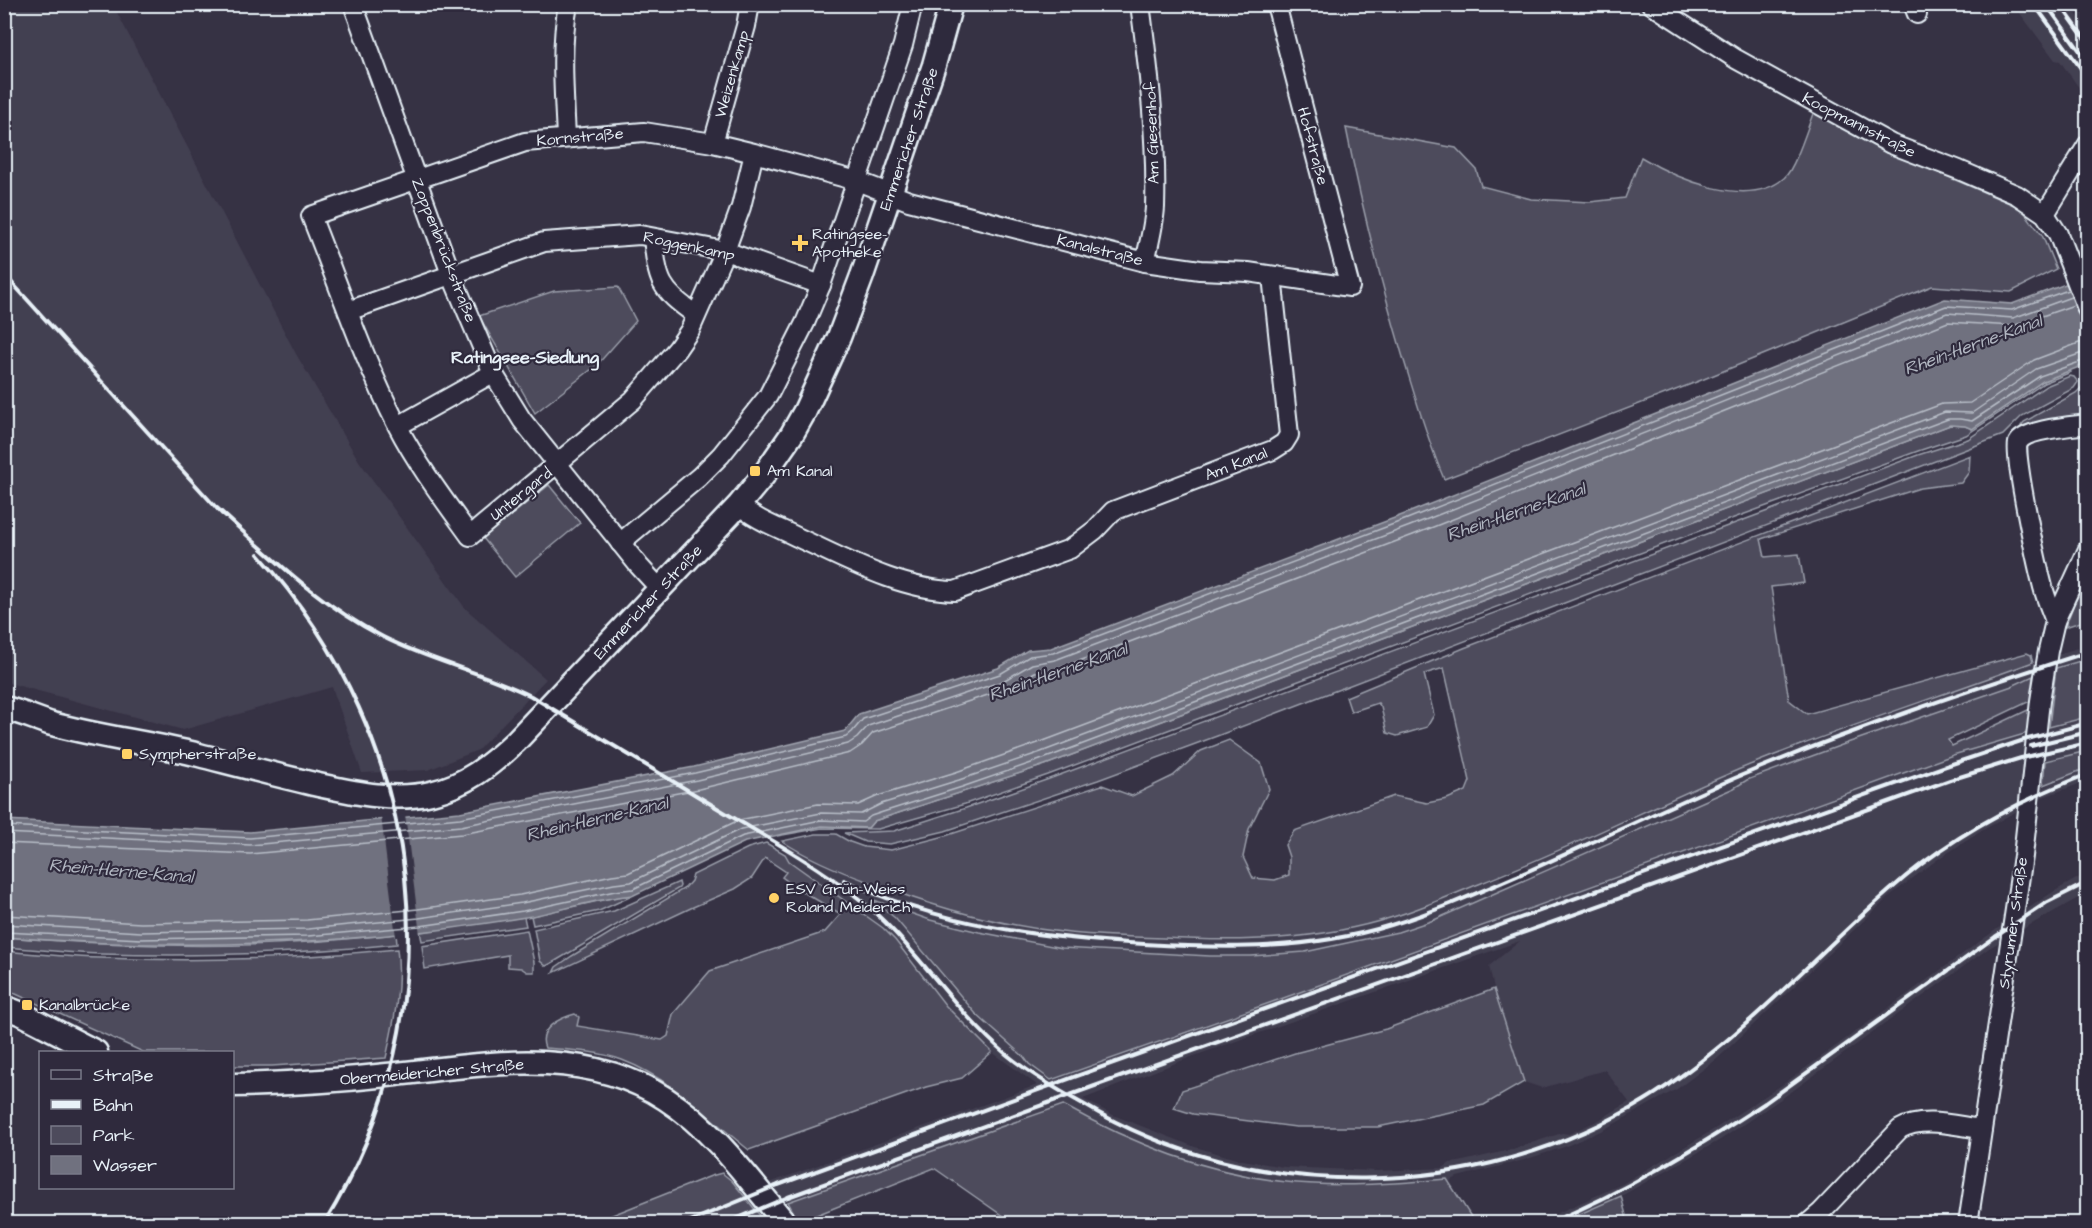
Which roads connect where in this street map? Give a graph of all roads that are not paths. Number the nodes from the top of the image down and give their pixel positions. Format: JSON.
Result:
{"nodes":[{"id":1,"x":353,"y":4,"type":"edge"},
{"id":2,"x":568,"y":4,"type":"edge"},
{"id":3,"x":750,"y":4,"type":"edge"},
{"id":4,"x":913,"y":4,"type":"edge"},
{"id":5,"x":951,"y":4,"type":"edge"},
{"id":6,"x":1140,"y":4,"type":"edge"},
{"id":7,"x":1276,"y":4,"type":"edge"},
{"id":8,"x":1651,"y":4,"type":"edge"},
{"id":9,"x":566,"y":137,"type":"junction"},
{"id":10,"x":713,"y":143,"type":"junction"},
{"id":11,"x":2088,"y":144,"type":"edge"},
{"id":12,"x":754,"y":153,"type":"junction"},
{"id":13,"x":417,"y":179,"type":"junction"},
{"id":14,"x":856,"y":181,"type":"junction"},
{"id":15,"x":890,"y":194,"type":"junction"},
{"id":16,"x":2045,"y":214,"type":"junction"},
{"id":17,"x":311,"y":216,"type":"joint"},
{"id":18,"x":653,"y":238,"type":"junction"},
{"id":19,"x":725,"y":251,"type":"junction"},
{"id":20,"x":1145,"y":262,"type":"junction"},
{"id":21,"x":451,"y":274,"type":"junction"},
{"id":22,"x":1272,"y":276,"type":"junction"},
{"id":23,"x":821,"y":285,"type":"junction"},
{"id":24,"x":1350,"y":287,"type":"joint"},
{"id":25,"x":348,"y":311,"type":"junction"},
{"id":26,"x":2088,"y":311,"type":"edge"},
{"id":27,"x":696,"y":315,"type":"junction"},
{"id":28,"x":493,"y":373,"type":"junction"},
{"id":29,"x":2088,"y":424,"type":"edge"},
{"id":30,"x":398,"y":426,"type":"junction"},
{"id":31,"x":558,"y":465,"type":"junction"},
{"id":32,"x":739,"y":505,"type":"junction"},
{"id":33,"x":620,"y":543,"type":"junction"},
{"id":34,"x":2088,"y":549,"type":"edge"},
{"id":35,"x":660,"y":590,"type":"junction"},
{"id":36,"x":2055,"y":621,"type":"junction"},
{"id":37,"x":4,"y":708,"type":"edge"},
{"id":38,"x":4,"y":719,"type":"edge"},
{"id":39,"x":51,"y":723,"type":"junction"},
{"id":40,"x":4,"y":1007,"type":"edge"},
{"id":41,"x":4,"y":1019,"type":"edge"},
{"id":42,"x":64,"y":1037,"type":"junction"},
{"id":43,"x":92,"y":1051,"type":"edge"},
{"id":44,"x":234,"y":1085,"type":"edge"},
{"id":45,"x":1982,"y":1129,"type":"junction"},
{"id":46,"x":786,"y":1224,"type":"edge"},
{"id":47,"x":1807,"y":1224,"type":"edge"},
{"id":48,"x":1968,"y":1224,"type":"edge"}],
"edges":[{"from":1,"to":13,"type":"street","name":"Zoppenbrückstraße"},
{"from":2,"to":9,"type":"street"},
{"from":3,"to":10,"type":"street","name":"Weizenkamp"},
{"from":4,"to":14,"type":"street"},
{"from":5,"to":15,"type":"main road","name":"Emmericher Straße"},
{"from":6,"to":20,"type":"street","name":"Am Giesenhof"},
{"from":7,"to":24,"type":"street","name":"Hofstraße"},
{"from":8,"to":16,"type":"street","name":"Koopmannstraße"},
{"from":9,"to":10,"type":"street","name":"Kornstraße"},
{"from":9,"to":13,"type":"street","name":"Kornstraße"},
{"from":10,"to":12,"type":"street","name":"Kornstraße"},
{"from":11,"to":16,"type":"street"},
{"from":12,"to":14,"type":"street","name":"Kornstraße"},
{"from":12,"to":19,"type":"street","name":"Untergard"},
{"from":13,"to":17,"type":"street","name":"Kornstraße"},
{"from":13,"to":21,"type":"street","name":"Zoppenbrückstraße"},
{"from":14,"to":15,"type":"street","name":"Kanalstraße"},
{"from":14,"to":23,"type":"street"},
{"from":15,"to":20,"type":"street","name":"Kanalstraße"},
{"from":15,"to":32,"type":"main road","name":"Emmericher Straße"},
{"from":16,"to":26,"type":"street","name":"Koopmannstraße"},
{"from":17,"to":25,"type":"street","name":"Untergard"},
{"from":18,"to":19,"type":"street","name":"Roggenkamp"},
{"from":18,"to":21,"type":"street","name":"Roggenkamp"},
{"from":18,"to":27,"type":"street"},
{"from":19,"to":23,"type":"street","name":"Roggenkamp"},
{"from":19,"to":27,"type":"street","name":"Untergard"},
{"from":20,"to":22,"type":"street","name":"Kanalstraße"},
{"from":21,"to":25,"type":"street","name":"Roggenkamp"},
{"from":21,"to":28,"type":"street","name":"Zoppenbrückstraße"},
{"from":22,"to":24,"type":"street","name":"Kanalstraße"},
{"from":22,"to":32,"type":"street","name":"Am Kanal"},
{"from":23,"to":33,"type":"street"},
{"from":25,"to":30,"type":"street","name":"Untergard"},
{"from":27,"to":31,"type":"street","name":"Untergard"},
{"from":28,"to":30,"type":"street"},
{"from":28,"to":31,"type":"street","name":"Zoppenbrückstraße"},
{"from":29,"to":36,"type":"street"},
{"from":30,"to":31,"type":"street","name":"Untergard"},
{"from":31,"to":33,"type":"street","name":"Zoppenbrückstraße"},
{"from":32,"to":35,"type":"main road","name":"Emmericher Straße"},
{"from":33,"to":35,"type":"street","name":"Zoppenbrückstraße"},
{"from":34,"to":36,"type":"street","name":"Styrumer Straße"},
{"from":35,"to":39,"type":"main road","name":"Emmericher Straße"},
{"from":36,"to":45,"type":"street","name":"Styrumer Straße"},
{"from":37,"to":39,"type":"main road","name":"Emmericher Straße"},
{"from":38,"to":39,"type":"main road","name":"Emmericher Straße"},
{"from":40,"to":42,"type":"main road"},
{"from":41,"to":42,"type":"main road"},
{"from":42,"to":43,"type":"main road"},
{"from":44,"to":46,"type":"main road","name":"Obermeidericher Straße"},
{"from":45,"to":47,"type":"street"},
{"from":45,"to":48,"type":"street","name":"Styrumer Straße"}]}
